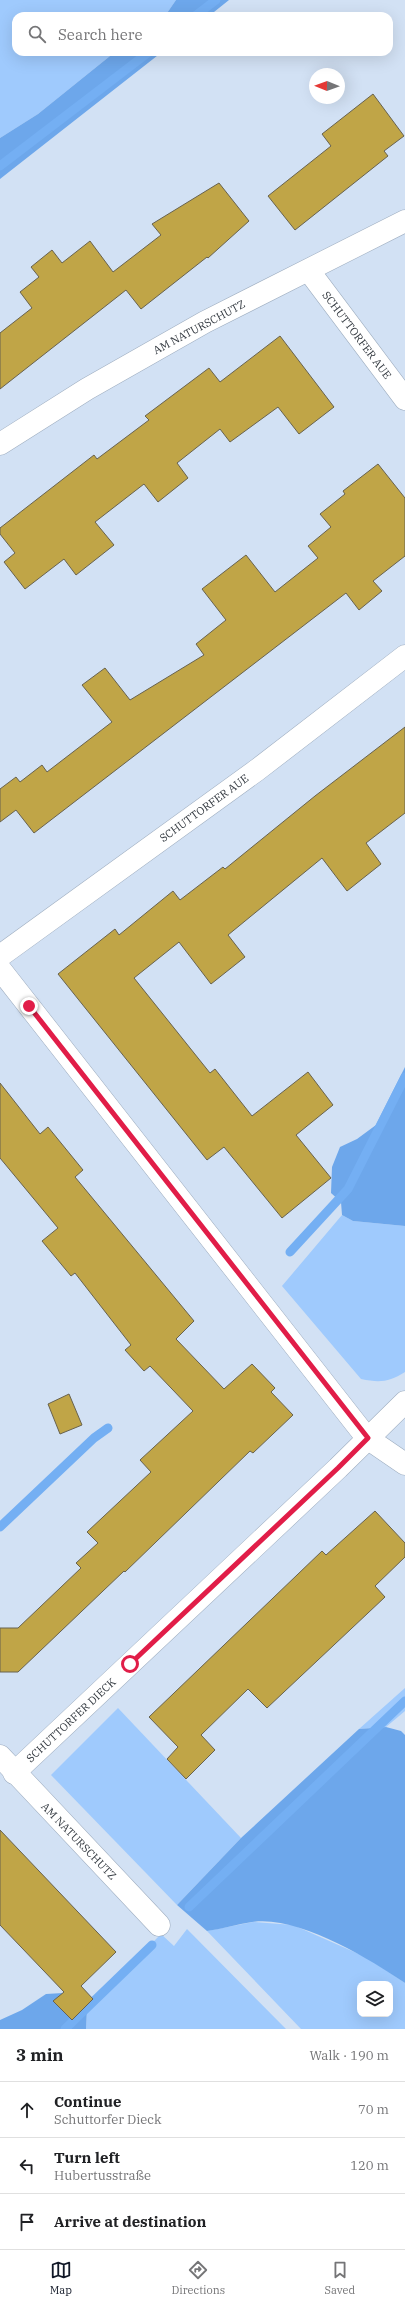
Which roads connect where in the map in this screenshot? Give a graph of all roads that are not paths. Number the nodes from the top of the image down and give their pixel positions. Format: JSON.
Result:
{"nodes":[{"id":1,"x":405,"y":221,"type":"edge"},
{"id":2,"x":309,"y":271,"type":"junction"},
{"id":3,"x":405,"y":399,"type":"edge"},
{"id":4,"x":0,"y":444,"type":"edge"},
{"id":5,"x":405,"y":656,"type":"edge"},
{"id":6,"x":0,"y":956,"type":"edge"},
{"id":7,"x":0,"y":969,"type":"edge"},
{"id":8,"x":405,"y":1402,"type":"edge"},
{"id":9,"x":368,"y":1438,"type":"junction"},
{"id":10,"x":405,"y":1464,"type":"edge"},
{"id":11,"x":0,"y":1756,"type":"edge"},
{"id":12,"x":14,"y":1773,"type":"junction"},
{"id":13,"x":159,"y":1925,"type":"dead end"}],
"edges":[{"from":1,"to":2,"type":"street","name":"AM NATURSCHUTZ"},
{"from":2,"to":3,"type":"street","name":"SCHUTTORFER AUE"},
{"from":2,"to":4,"type":"street","name":"AM NATURSCHUTZ"},
{"from":5,"to":6,"type":"street","name":"SCHUTTORFER AUE"},
{"from":7,"to":9,"type":"street"},
{"from":8,"to":9,"type":"street","name":"SCHUTTORFER DIECK"},
{"from":9,"to":10,"type":"street"},
{"from":9,"to":12,"type":"street","name":"SCHUTTORFER DIECK"},
{"from":11,"to":12,"type":"street","name":"AM NATURSCHUTZ"},
{"from":12,"to":13,"type":"street","name":"AM NATURSCHUTZ"}]}
